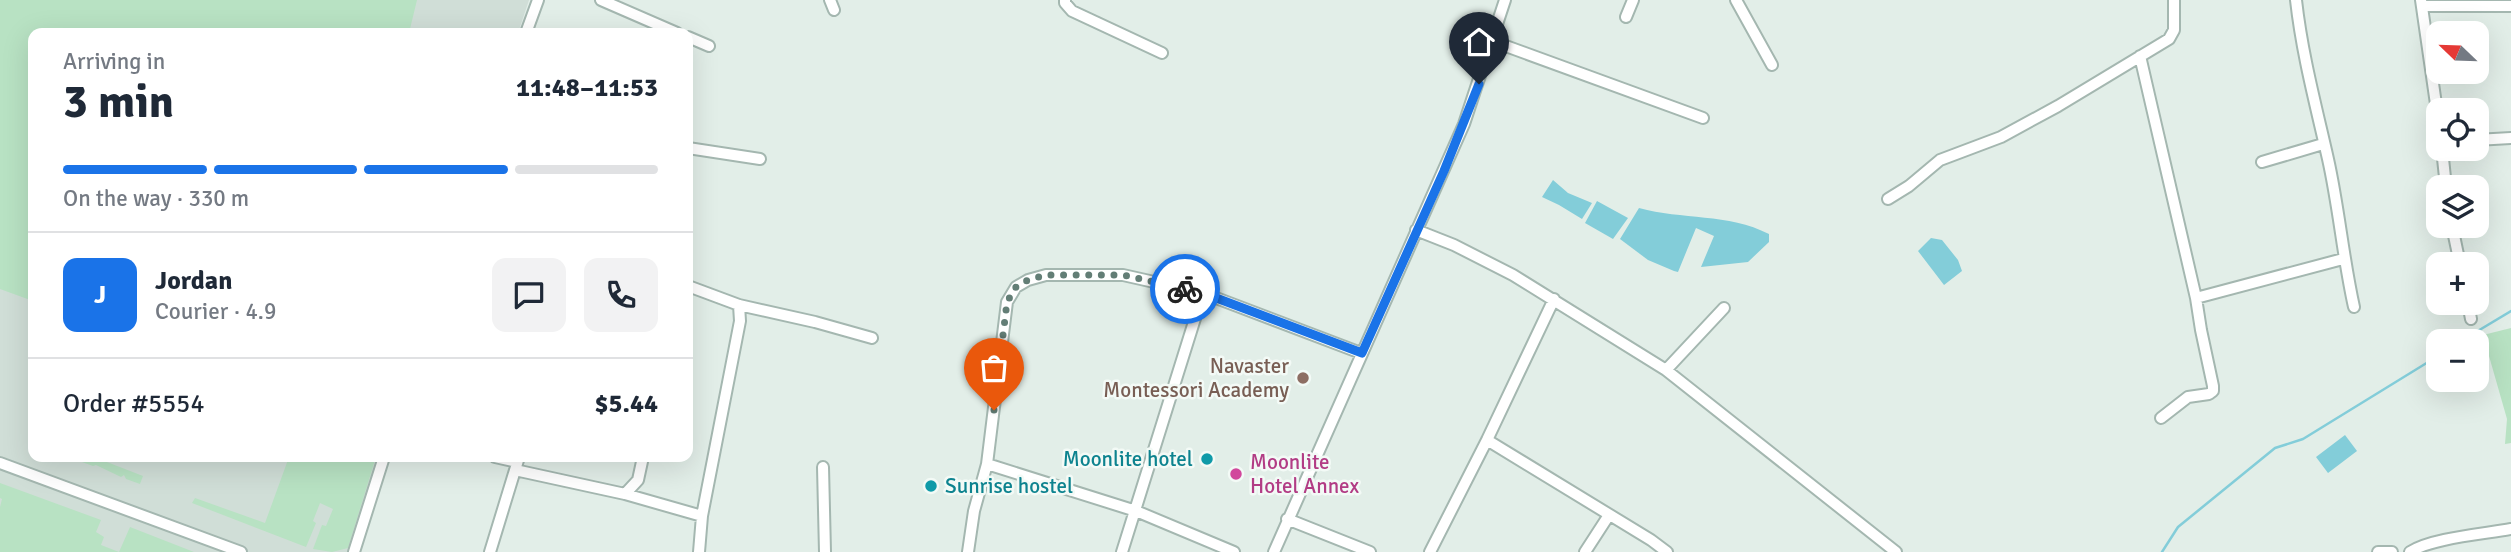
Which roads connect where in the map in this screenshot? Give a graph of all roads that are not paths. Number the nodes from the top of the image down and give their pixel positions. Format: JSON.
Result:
{"nodes":[{"id":1,"x":538,"y":0,"type":"edge"},
{"id":2,"x":601,"y":0,"type":"edge"},
{"id":3,"x":1065,"y":0,"type":"edge"},
{"id":4,"x":1505,"y":0,"type":"edge"},
{"id":5,"x":1633,"y":0,"type":"edge"},
{"id":6,"x":1736,"y":0,"type":"edge"},
{"id":7,"x":2175,"y":0,"type":"edge"},
{"id":8,"x":2296,"y":0,"type":"edge"},
{"id":9,"x":2422,"y":3,"type":"edge"},
{"id":10,"x":2511,"y":6,"type":"edge"},
{"id":11,"x":1626,"y":17,"type":"dead end"},
{"id":12,"x":528,"y":28,"type":"edge"},
{"id":13,"x":653,"y":28,"type":"edge"},
{"id":14,"x":693,"y":39,"type":"edge"},
{"id":15,"x":1492,"y":41,"type":"junction"},
{"id":16,"x":709,"y":46,"type":"dead end"},
{"id":17,"x":1162,"y":54,"type":"dead end"},
{"id":18,"x":2140,"y":57,"type":"junction"},
{"id":19,"x":1772,"y":65,"type":"dead end"},
{"id":20,"x":2435,"y":98,"type":"edge"},
{"id":21,"x":1703,"y":118,"type":"dead end"},
{"id":22,"x":2511,"y":138,"type":"edge"},
{"id":23,"x":2489,"y":139,"type":"edge"},
{"id":24,"x":2323,"y":144,"type":"junction"},
{"id":25,"x":693,"y":149,"type":"edge"},
{"id":26,"x":760,"y":159,"type":"dead end"},
{"id":27,"x":2262,"y":162,"type":"dead end"},
{"id":28,"x":1888,"y":199,"type":"dead end"},
{"id":29,"x":1416,"y":230,"type":"junction"},
{"id":30,"x":2343,"y":259,"type":"junction"},
{"id":31,"x":693,"y":288,"type":"edge"},
{"id":32,"x":1203,"y":293,"type":"junction"},
{"id":33,"x":2196,"y":298,"type":"junction"},
{"id":34,"x":1554,"y":299,"type":"junction"},
{"id":35,"x":738,"y":305,"type":"junction"},
{"id":36,"x":2354,"y":307,"type":"dead end"},
{"id":37,"x":1724,"y":308,"type":"dead end"},
{"id":38,"x":2470,"y":315,"type":"edge"},
{"id":39,"x":2471,"y":318,"type":"dead end"},
{"id":40,"x":872,"y":338,"type":"dead end"},
{"id":41,"x":1362,"y":353,"type":"junction"},
{"id":42,"x":1666,"y":370,"type":"junction"},
{"id":43,"x":2161,"y":418,"type":"dead end"},
{"id":44,"x":1487,"y":440,"type":"junction"},
{"id":45,"x":382,"y":462,"type":"edge"},
{"id":46,"x":642,"y":462,"type":"edge"},
{"id":47,"x":0,"y":463,"type":"edge"},
{"id":48,"x":517,"y":463,"type":"edge"},
{"id":49,"x":987,"y":464,"type":"junction"},
{"id":50,"x":823,"y":467,"type":"dead end"},
{"id":51,"x":625,"y":494,"type":"junction"},
{"id":52,"x":1136,"y":511,"type":"junction"},
{"id":53,"x":1609,"y":515,"type":"junction"},
{"id":54,"x":702,"y":516,"type":"junction"},
{"id":55,"x":1287,"y":519,"type":"junction"},
{"id":56,"x":2511,"y":529,"type":"edge"},
{"id":57,"x":241,"y":552,"type":"edge"},
{"id":58,"x":354,"y":552,"type":"edge"},
{"id":59,"x":490,"y":552,"type":"edge"},
{"id":60,"x":699,"y":552,"type":"edge"},
{"id":61,"x":825,"y":552,"type":"edge"},
{"id":62,"x":968,"y":552,"type":"edge"},
{"id":63,"x":1122,"y":552,"type":"edge"},
{"id":64,"x":1234,"y":552,"type":"edge"},
{"id":65,"x":1274,"y":552,"type":"edge"},
{"id":66,"x":1370,"y":552,"type":"edge"},
{"id":67,"x":1430,"y":552,"type":"edge"},
{"id":68,"x":1585,"y":552,"type":"edge"},
{"id":69,"x":1667,"y":552,"type":"edge"},
{"id":70,"x":1896,"y":552,"type":"edge"},
{"id":71,"x":2378,"y":552,"type":"edge"},
{"id":72,"x":2392,"y":552,"type":"edge"},
{"id":73,"x":2410,"y":552,"type":"edge"}],
"edges":[{"from":1,"to":12,"type":"street"},
{"from":2,"to":13,"type":"street"},
{"from":3,"to":17,"type":"street"},
{"from":4,"to":15,"type":"street"},
{"from":5,"to":11,"type":"street"},
{"from":6,"to":19,"type":"street"},
{"from":7,"to":18,"type":"street"},
{"from":8,"to":24,"type":"street"},
{"from":9,"to":10,"type":"street"},
{"from":9,"to":20,"type":"street"},
{"from":14,"to":16,"type":"street"},
{"from":15,"to":21,"type":"street"},
{"from":15,"to":29,"type":"street"},
{"from":18,"to":28,"type":"street"},
{"from":18,"to":33,"type":"street"},
{"from":22,"to":23,"type":"street"},
{"from":24,"to":27,"type":"street"},
{"from":24,"to":30,"type":"street"},
{"from":25,"to":26,"type":"street"},
{"from":29,"to":34,"type":"street"},
{"from":29,"to":41,"type":"street"},
{"from":30,"to":33,"type":"street"},
{"from":30,"to":36,"type":"street"},
{"from":31,"to":35,"type":"street"},
{"from":32,"to":41,"type":"street"},
{"from":32,"to":49,"type":"street"},
{"from":32,"to":52,"type":"street"},
{"from":33,"to":43,"type":"street"},
{"from":34,"to":42,"type":"street"},
{"from":34,"to":44,"type":"street"},
{"from":35,"to":40,"type":"street"},
{"from":35,"to":54,"type":"street"},
{"from":37,"to":42,"type":"street"},
{"from":38,"to":39,"type":"street"},
{"from":41,"to":55,"type":"street"},
{"from":42,"to":70,"type":"street"},
{"from":44,"to":53,"type":"street"},
{"from":44,"to":67,"type":"street"},
{"from":45,"to":58,"type":"street"},
{"from":46,"to":51,"type":"street"},
{"from":47,"to":57,"type":"street"},
{"from":48,"to":51,"type":"street"},
{"from":48,"to":59,"type":"street"},
{"from":49,"to":52,"type":"street"},
{"from":49,"to":62,"type":"street"},
{"from":50,"to":61,"type":"street"},
{"from":51,"to":54,"type":"street"},
{"from":52,"to":63,"type":"street"},
{"from":52,"to":64,"type":"street"},
{"from":53,"to":68,"type":"street"},
{"from":53,"to":69,"type":"street"},
{"from":54,"to":60,"type":"street"},
{"from":55,"to":65,"type":"street"},
{"from":55,"to":66,"type":"street"},
{"from":56,"to":73,"type":"street"},
{"from":71,"to":72,"type":"street"}]}
